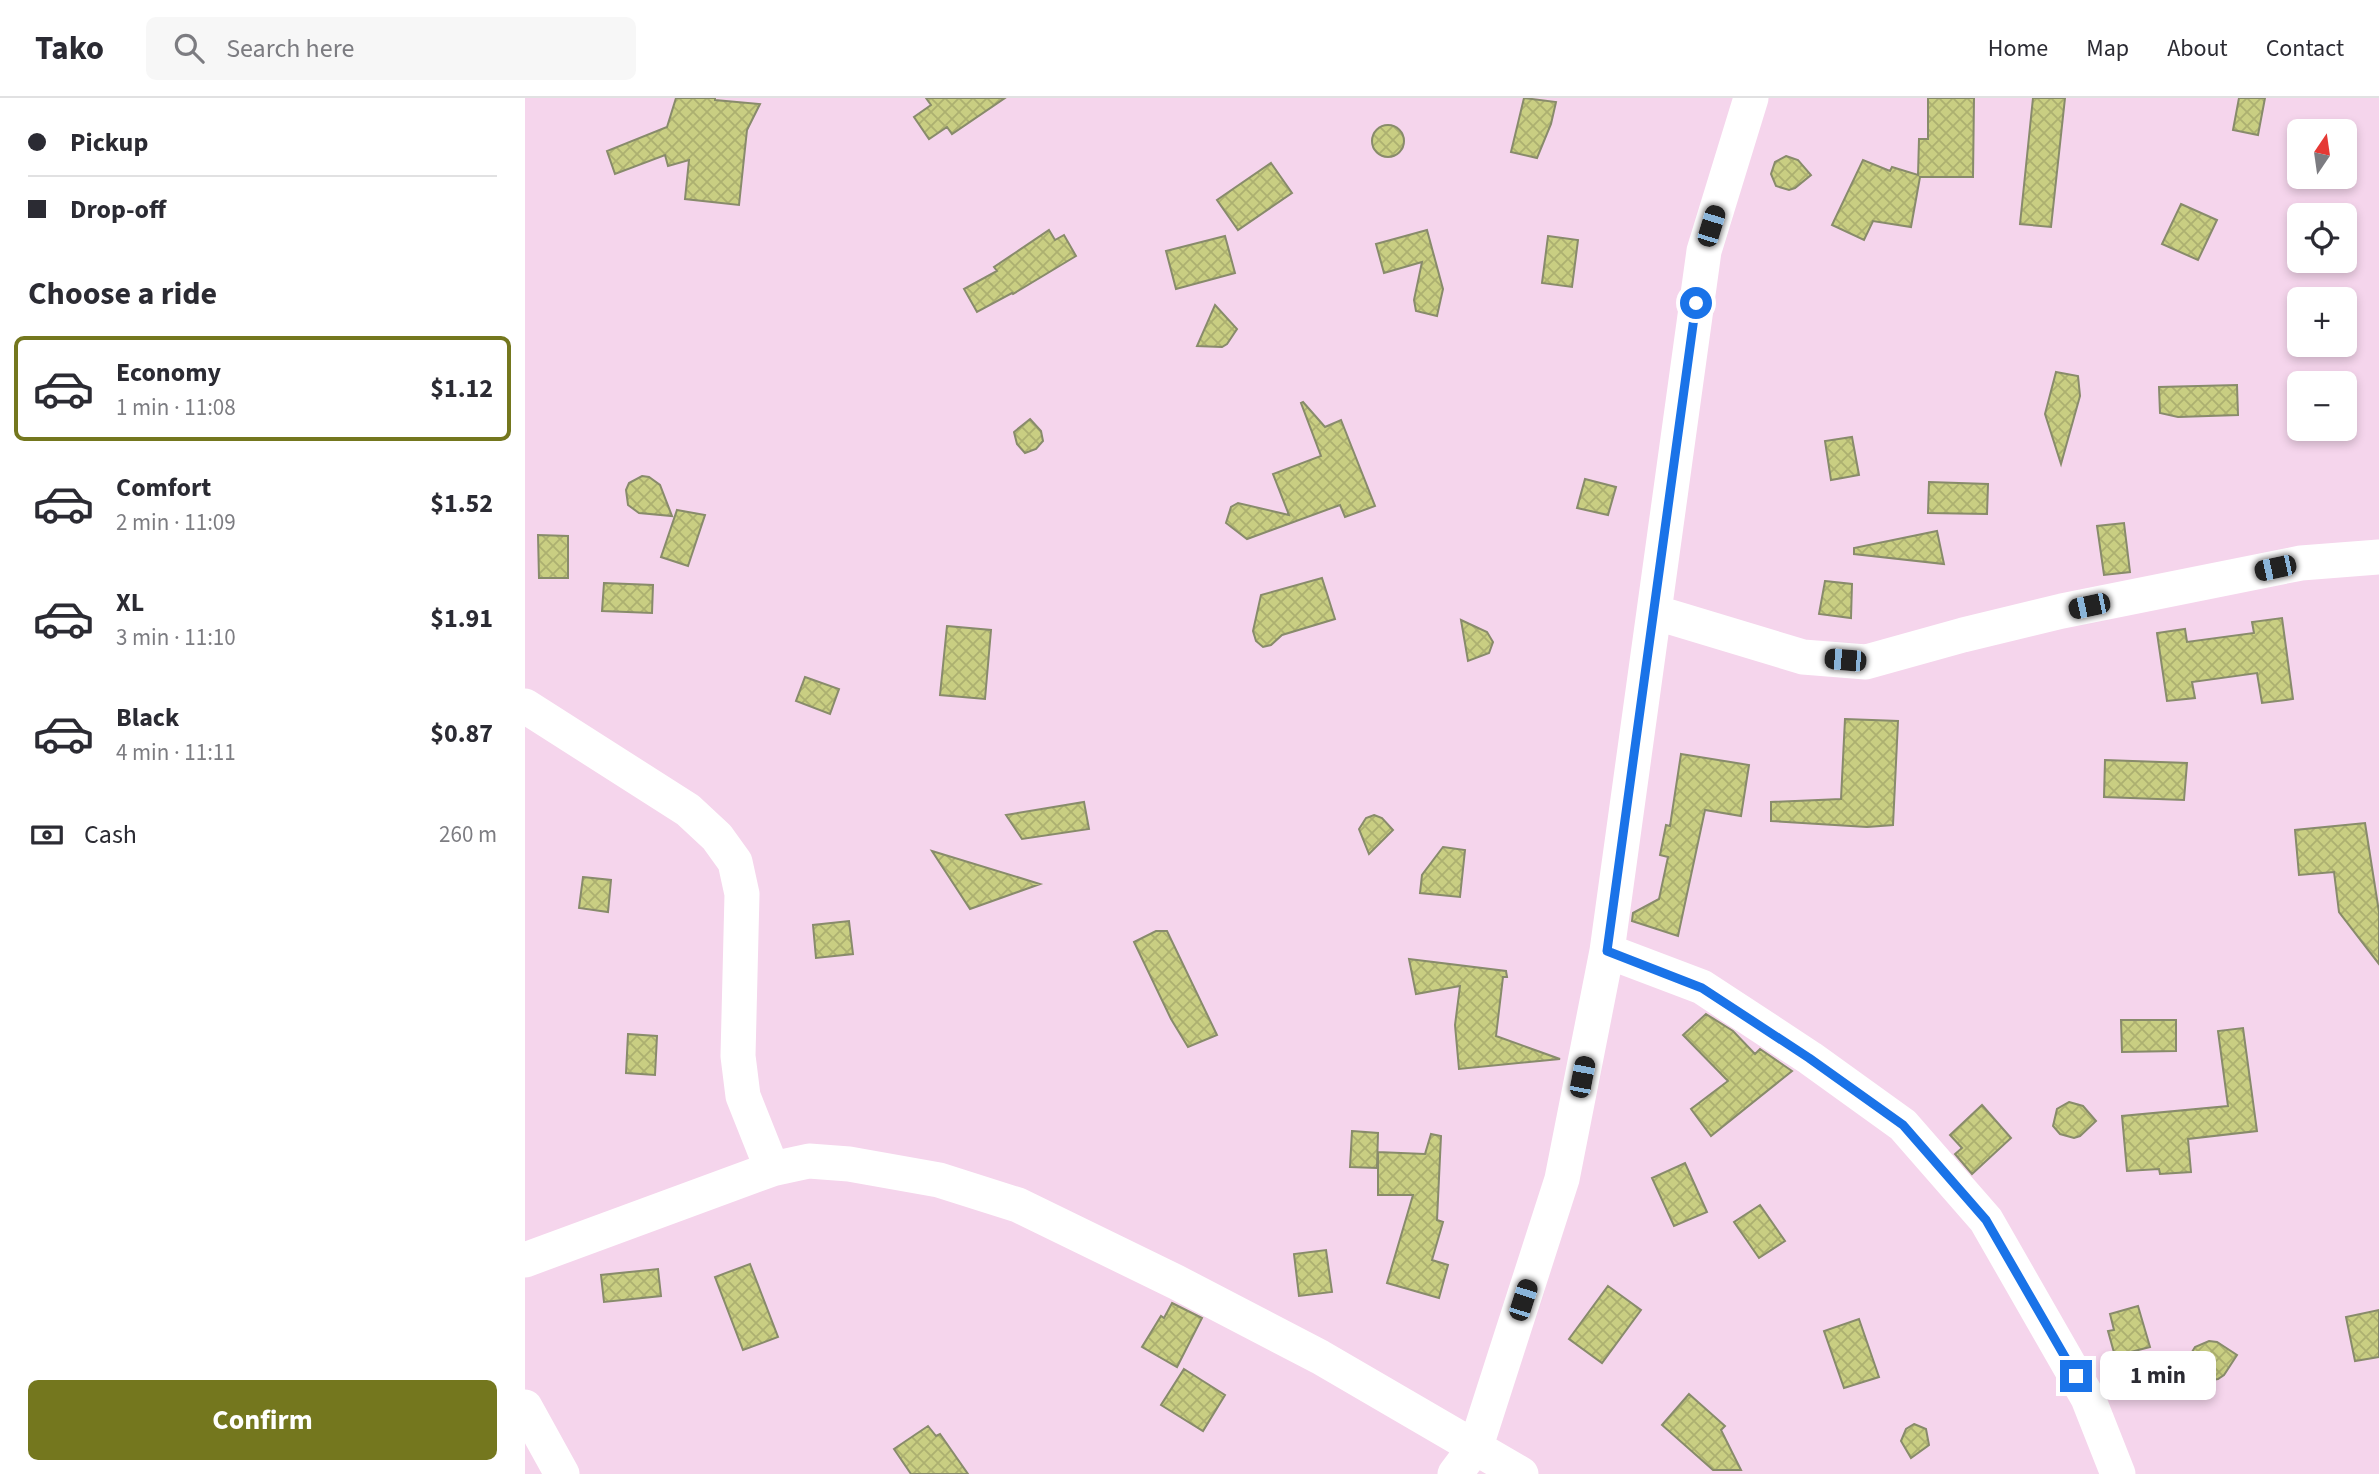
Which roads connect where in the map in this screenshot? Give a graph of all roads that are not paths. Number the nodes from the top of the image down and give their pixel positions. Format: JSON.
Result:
{"nodes":[{"id":1,"x":1751,"y":98,"type":"edge"},
{"id":2,"x":2379,"y":557,"type":"edge"},
{"id":3,"x":1654,"y":612,"type":"junction"},
{"id":4,"x":525,"y":706,"type":"edge"},
{"id":5,"x":1607,"y":951,"type":"junction"},
{"id":6,"x":772,"y":1169,"type":"junction"},
{"id":7,"x":525,"y":1259,"type":"edge"},
{"id":8,"x":525,"y":1407,"type":"edge"},
{"id":9,"x":1476,"y":1447,"type":"junction"},
{"id":10,"x":562,"y":1474,"type":"edge"},
{"id":11,"x":1455,"y":1474,"type":"edge"},
{"id":12,"x":1521,"y":1474,"type":"edge"},
{"id":13,"x":2118,"y":1474,"type":"edge"}],
"edges":[{"from":1,"to":3,"type":"street"},
{"from":2,"to":3,"type":"street"},
{"from":3,"to":5,"type":"street"},
{"from":4,"to":6,"type":"street"},
{"from":5,"to":9,"type":"street"},
{"from":5,"to":13,"type":"street"},
{"from":6,"to":7,"type":"street"},
{"from":6,"to":9,"type":"street"},
{"from":8,"to":10,"type":"street"},
{"from":9,"to":11,"type":"street"},
{"from":9,"to":12,"type":"street"}]}
